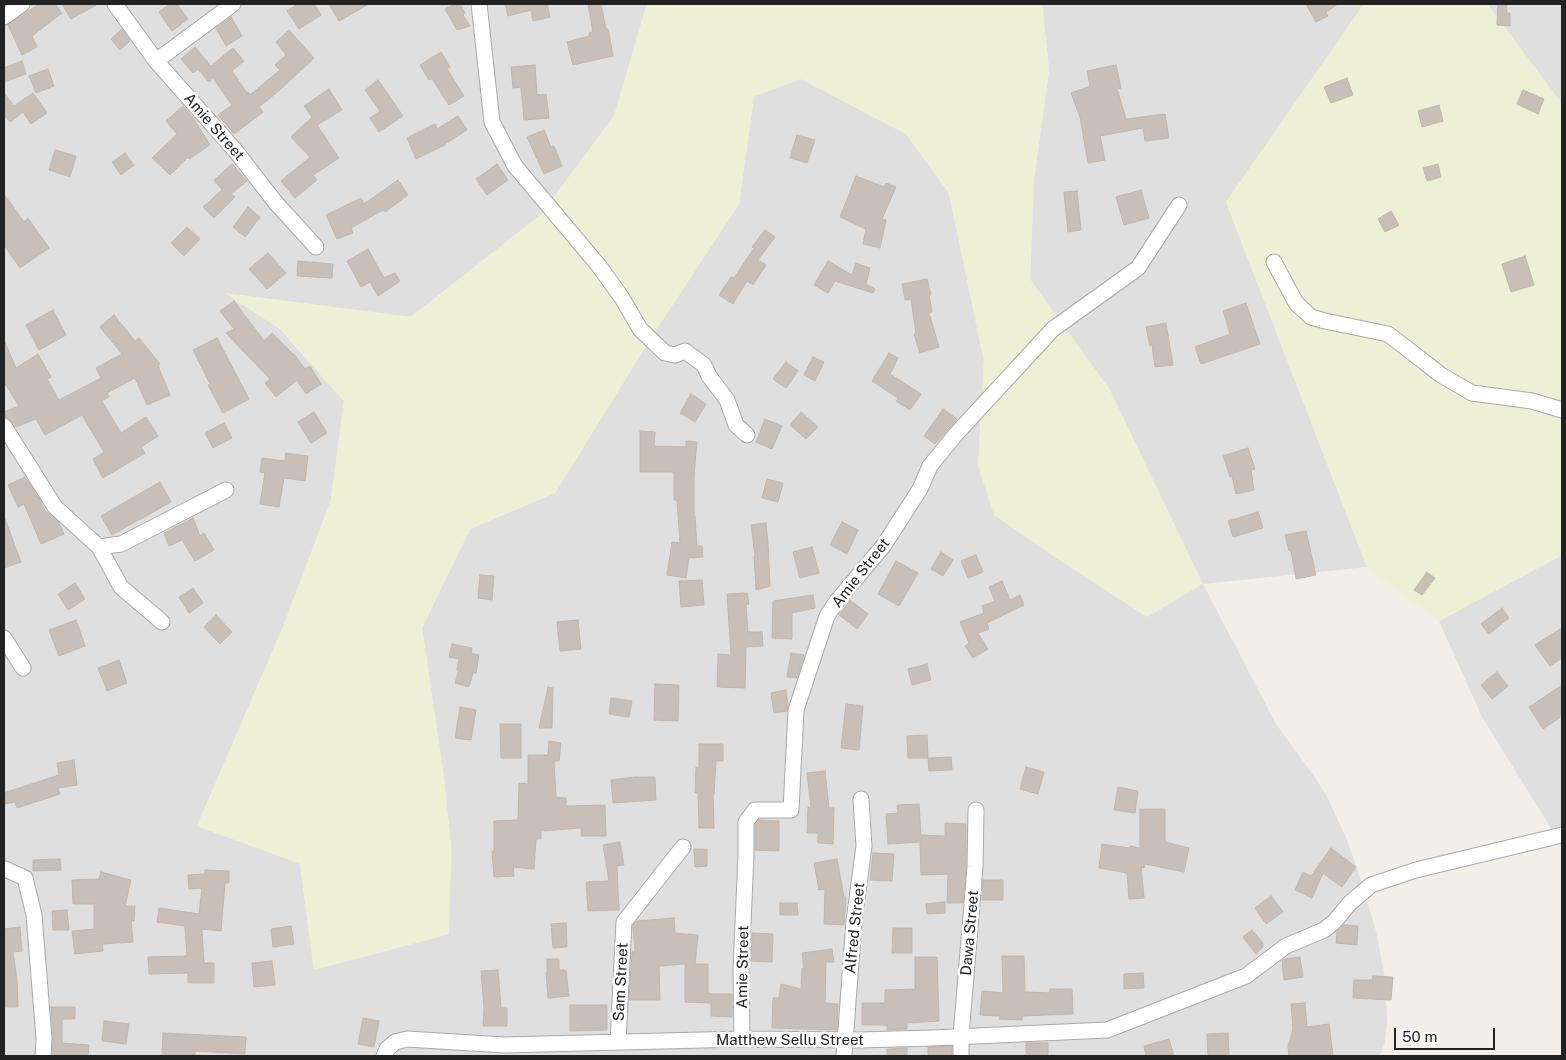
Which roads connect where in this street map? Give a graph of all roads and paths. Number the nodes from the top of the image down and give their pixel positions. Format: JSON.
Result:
{"nodes":[{"id":1,"x":22,"y":4,"type":"edge"},
{"id":2,"x":115,"y":4,"type":"edge"},
{"id":3,"x":233,"y":4,"type":"edge"},
{"id":4,"x":479,"y":4,"type":"edge"},
{"id":5,"x":4,"y":17,"type":"edge"},
{"id":6,"x":156,"y":61,"type":"junction"},
{"id":7,"x":1179,"y":205,"type":"dead end"},
{"id":8,"x":316,"y":247,"type":"dead end"},
{"id":9,"x":1274,"y":262,"type":"dead end"},
{"id":10,"x":1562,"y":410,"type":"edge"},
{"id":11,"x":4,"y":426,"type":"edge"},
{"id":12,"x":747,"y":435,"type":"dead end"},
{"id":13,"x":226,"y":490,"type":"dead end"},
{"id":14,"x":99,"y":547,"type":"junction"},
{"id":15,"x":162,"y":622,"type":"dead end"},
{"id":16,"x":4,"y":638,"type":"edge"},
{"id":17,"x":23,"y":668,"type":"dead end"},
{"id":18,"x":861,"y":799,"type":"dead end"},
{"id":19,"x":976,"y":810,"type":"dead end"},
{"id":20,"x":1562,"y":834,"type":"edge"},
{"id":21,"x":684,"y":847,"type":"dead end"},
{"id":22,"x":5,"y":869,"type":"dead end"},
{"id":23,"x":961,"y":1036,"type":"junction"},
{"id":24,"x":742,"y":1039,"type":"junction"},
{"id":25,"x":844,"y":1040,"type":"junction"},
{"id":26,"x":618,"y":1042,"type":"junction"},
{"id":27,"x":503,"y":1051,"type":"edge"},
{"id":28,"x":43,"y":1056,"type":"edge"},
{"id":29,"x":384,"y":1056,"type":"edge"},
{"id":30,"x":844,"y":1056,"type":"edge"},
{"id":31,"x":961,"y":1056,"type":"edge"}],
"edges":[{"from":1,"to":5,"type":"street"},
{"from":2,"to":6,"type":"street","name":"Amie Street"},
{"from":3,"to":6,"type":"street"},
{"from":4,"to":12,"type":"street"},
{"from":6,"to":8,"type":"street","name":"Amie Street"},
{"from":7,"to":24,"type":"street","name":"Amie Street"},
{"from":9,"to":10,"type":"street"},
{"from":11,"to":14,"type":"street"},
{"from":13,"to":14,"type":"street"},
{"from":14,"to":15,"type":"street"},
{"from":16,"to":17,"type":"street"},
{"from":18,"to":25,"type":"street","name":"Alfred Street"},
{"from":19,"to":23,"type":"street","name":"Dawa Street"},
{"from":20,"to":23,"type":"street","name":"Matthew Sellu Street"},
{"from":21,"to":26,"type":"street","name":"Sam Street"},
{"from":22,"to":28,"type":"street"},
{"from":23,"to":25,"type":"street","name":"Matthew Sellu Street"},
{"from":23,"to":31,"type":"street","name":"Dawa Street"},
{"from":24,"to":25,"type":"street","name":"Matthew Sellu Street"},
{"from":24,"to":26,"type":"street","name":"Matthew Sellu Street"},
{"from":25,"to":30,"type":"street","name":"Alfred Street"},
{"from":26,"to":27,"type":"street","name":"Matthew Sellu Street"},
{"from":27,"to":29,"type":"street","name":"Matthew Sellu Street"}]}
